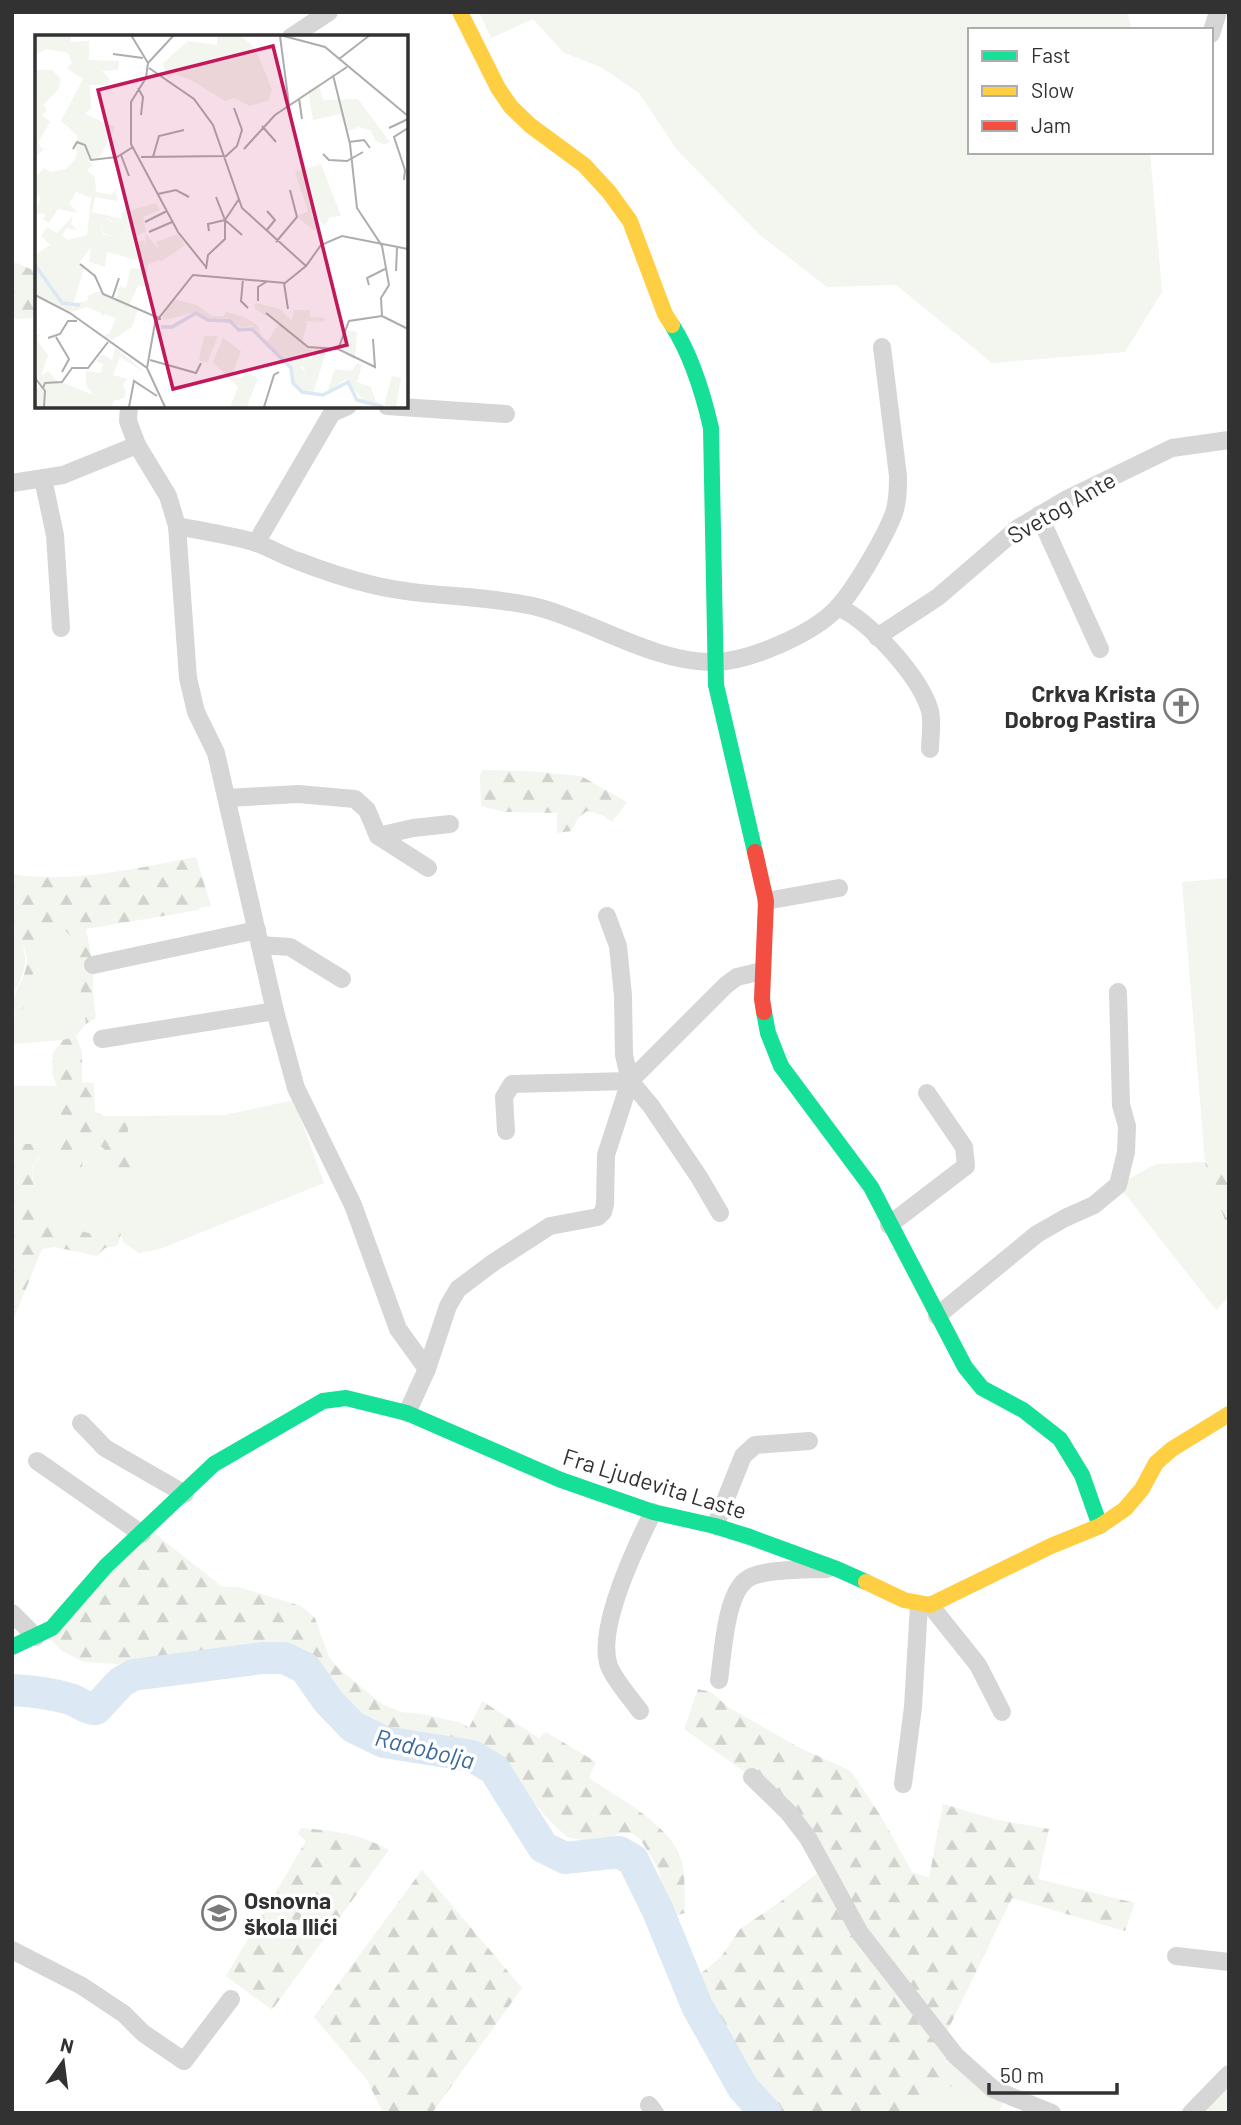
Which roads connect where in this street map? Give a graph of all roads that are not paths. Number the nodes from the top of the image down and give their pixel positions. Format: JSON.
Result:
{"nodes":[{"id":1,"x":329,"y":12,"type":"edge"},
{"id":2,"x":460,"y":12,"type":"edge"},
{"id":3,"x":302,"y":34,"type":"edge"},
{"id":4,"x":882,"y":347,"type":"dead end"},
{"id":5,"x":408,"y":407,"type":"edge"},
{"id":6,"x":129,"y":408,"type":"edge"},
{"id":7,"x":343,"y":408,"type":"edge"},
{"id":8,"x":506,"y":414,"type":"dead end"},
{"id":9,"x":1229,"y":440,"type":"edge"},
{"id":10,"x":137,"y":444,"type":"junction"},
{"id":11,"x":43,"y":479,"type":"junction"},
{"id":12,"x":12,"y":483,"type":"edge"},
{"id":13,"x":1039,"y":515,"type":"junction"},
{"id":14,"x":177,"y":526,"type":"junction"},
{"id":15,"x":256,"y":543,"type":"junction"},
{"id":16,"x":838,"y":607,"type":"junction"},
{"id":17,"x":61,"y":628,"type":"dead end"},
{"id":18,"x":877,"y":637,"type":"junction"},
{"id":19,"x":1100,"y":649,"type":"dead end"},
{"id":20,"x":714,"y":663,"type":"junction"},
{"id":21,"x":930,"y":749,"type":"dead end"},
{"id":22,"x":227,"y":798,"type":"junction"},
{"id":23,"x":450,"y":824,"type":"dead end"},
{"id":24,"x":378,"y":836,"type":"junction"},
{"id":25,"x":428,"y":868,"type":"dead end"},
{"id":26,"x":839,"y":888,"type":"dead end"},
{"id":27,"x":766,"y":901,"type":"junction"},
{"id":28,"x":607,"y":916,"type":"dead end"},
{"id":29,"x":259,"y":937,"type":"junction"},
{"id":30,"x":93,"y":965,"type":"dead end"},
{"id":31,"x":762,"y":971,"type":"junction"},
{"id":32,"x":342,"y":979,"type":"dead end"},
{"id":33,"x":1118,"y":992,"type":"dead end"},
{"id":34,"x":275,"y":1011,"type":"junction"},
{"id":35,"x":102,"y":1039,"type":"dead end"},
{"id":36,"x":630,"y":1081,"type":"junction"},
{"id":37,"x":927,"y":1093,"type":"dead end"},
{"id":38,"x":506,"y":1131,"type":"dead end"},
{"id":39,"x":720,"y":1213,"type":"dead end"},
{"id":40,"x":889,"y":1224,"type":"junction"},
{"id":41,"x":937,"y":1316,"type":"junction"},
{"id":42,"x":427,"y":1369,"type":"junction"},
{"id":43,"x":407,"y":1413,"type":"junction"},
{"id":44,"x":1229,"y":1414,"type":"edge"},
{"id":45,"x":81,"y":1423,"type":"dead end"},
{"id":46,"x":809,"y":1441,"type":"dead end"},
{"id":47,"x":37,"y":1461,"type":"dead end"},
{"id":48,"x":185,"y":1494,"type":"junction"},
{"id":49,"x":653,"y":1511,"type":"junction"},
{"id":50,"x":715,"y":1526,"type":"junction"},
{"id":51,"x":1100,"y":1526,"type":"junction"},
{"id":52,"x":142,"y":1534,"type":"junction"},
{"id":53,"x":837,"y":1569,"type":"junction"},
{"id":54,"x":925,"y":1605,"type":"junction"},
{"id":55,"x":12,"y":1613,"type":"edge"},
{"id":56,"x":36,"y":1637,"type":"junction"},
{"id":57,"x":12,"y":1647,"type":"edge"},
{"id":58,"x":719,"y":1680,"type":"dead end"},
{"id":59,"x":640,"y":1711,"type":"dead end"},
{"id":60,"x":1002,"y":1713,"type":"dead end"},
{"id":61,"x":752,"y":1777,"type":"dead end"},
{"id":62,"x":903,"y":1784,"type":"dead end"},
{"id":63,"x":12,"y":1950,"type":"edge"},
{"id":64,"x":1176,"y":1955,"type":"dead end"},
{"id":65,"x":1229,"y":1962,"type":"edge"},
{"id":66,"x":231,"y":1999,"type":"dead end"},
{"id":67,"x":1229,"y":2074,"type":"edge"},
{"id":68,"x":1052,"y":2113,"type":"edge"},
{"id":69,"x":1191,"y":2113,"type":"edge"}],
"edges":[{"from":1,"to":3,"type":"street"},
{"from":2,"to":20,"type":"street"},
{"from":4,"to":16,"type":"street"},
{"from":5,"to":8,"type":"street"},
{"from":6,"to":10,"type":"street"},
{"from":7,"to":15,"type":"street"},
{"from":9,"to":13,"type":"street","name":"Svetog Ante"},
{"from":10,"to":11,"type":"street"},
{"from":10,"to":14,"type":"street"},
{"from":11,"to":12,"type":"street"},
{"from":11,"to":17,"type":"street"},
{"from":13,"to":18,"type":"street","name":"Svetog Ante"},
{"from":13,"to":19,"type":"street"},
{"from":14,"to":15,"type":"street"},
{"from":14,"to":22,"type":"street"},
{"from":15,"to":20,"type":"street"},
{"from":16,"to":18,"type":"street"},
{"from":16,"to":20,"type":"street"},
{"from":18,"to":21,"type":"street"},
{"from":20,"to":27,"type":"street"},
{"from":22,"to":24,"type":"street"},
{"from":22,"to":29,"type":"street"},
{"from":23,"to":24,"type":"street"},
{"from":24,"to":25,"type":"street"},
{"from":26,"to":27,"type":"street"},
{"from":27,"to":31,"type":"street"},
{"from":28,"to":36,"type":"street"},
{"from":29,"to":30,"type":"street"},
{"from":29,"to":32,"type":"street"},
{"from":29,"to":34,"type":"street"},
{"from":31,"to":36,"type":"street"},
{"from":31,"to":40,"type":"street"},
{"from":33,"to":41,"type":"street"},
{"from":34,"to":35,"type":"street"},
{"from":34,"to":42,"type":"street"},
{"from":36,"to":38,"type":"street"},
{"from":36,"to":39,"type":"street"},
{"from":36,"to":42,"type":"street"},
{"from":37,"to":40,"type":"street"},
{"from":40,"to":41,"type":"street"},
{"from":41,"to":51,"type":"street"},
{"from":42,"to":43,"type":"street"},
{"from":43,"to":48,"type":"street","name":"Fra Ljudevita Laste"},
{"from":43,"to":49,"type":"street","name":"Fra Ljudevita Laste"},
{"from":44,"to":51,"type":"street"},
{"from":45,"to":48,"type":"street"},
{"from":46,"to":50,"type":"street"},
{"from":47,"to":52,"type":"street"},
{"from":48,"to":52,"type":"street","name":"Fra Ljudevita Laste"},
{"from":49,"to":50,"type":"street","name":"Fra Ljudevita Laste"},
{"from":49,"to":59,"type":"street"},
{"from":50,"to":53,"type":"street","name":"Fra Ljudevita Laste"},
{"from":51,"to":54,"type":"street"},
{"from":52,"to":56,"type":"street","name":"Fra Ljudevita Laste"},
{"from":53,"to":54,"type":"street","name":"Fra Ljudevita Laste"},
{"from":53,"to":58,"type":"street"},
{"from":54,"to":60,"type":"street"},
{"from":54,"to":62,"type":"street"},
{"from":55,"to":56,"type":"street"},
{"from":56,"to":57,"type":"street","name":"Fra Ljudevita Laste"},
{"from":61,"to":68,"type":"street"},
{"from":63,"to":66,"type":"street"},
{"from":64,"to":65,"type":"street"},
{"from":67,"to":69,"type":"street"}]}
